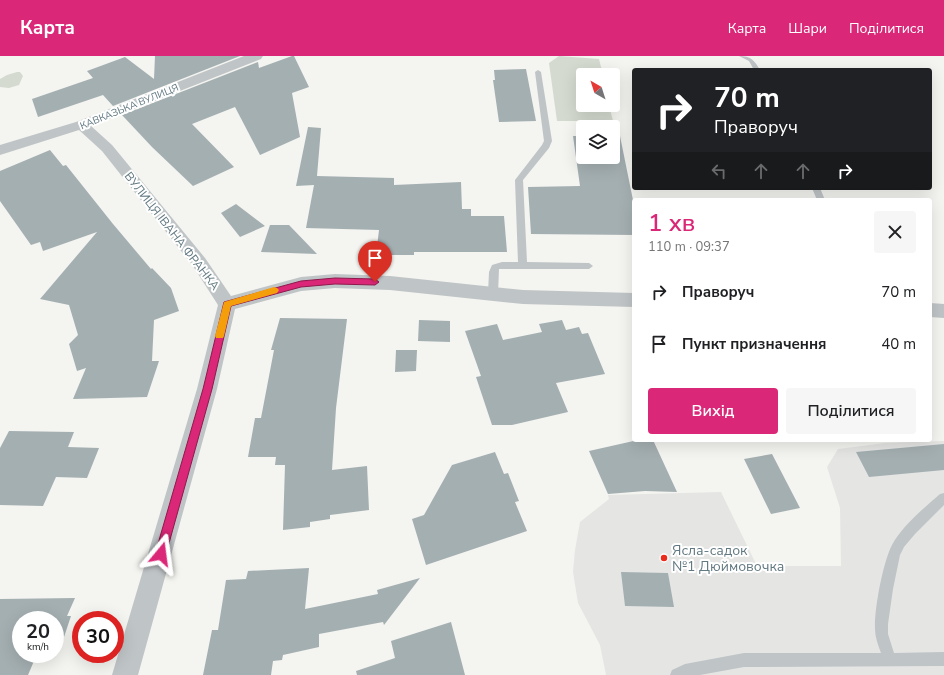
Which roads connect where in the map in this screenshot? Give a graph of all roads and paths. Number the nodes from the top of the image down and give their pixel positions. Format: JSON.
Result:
{"nodes":[{"id":1,"x":256,"y":56,"type":"edge"},
{"id":2,"x":742,"y":56,"type":"edge"},
{"id":3,"x":756,"y":68,"type":"edge"},
{"id":4,"x":538,"y":72,"type":"dead end"},
{"id":5,"x":81,"y":125,"type":"junction"},
{"id":6,"x":0,"y":150,"type":"edge"},
{"id":7,"x":523,"y":265,"type":"junction"},
{"id":8,"x":590,"y":266,"type":"dead end"},
{"id":9,"x":493,"y":294,"type":"junction"},
{"id":10,"x":632,"y":300,"type":"edge"},
{"id":11,"x":227,"y":304,"type":"junction"},
{"id":12,"x":932,"y":310,"type":"edge"},
{"id":13,"x":944,"y":311,"type":"edge"},
{"id":14,"x":944,"y":498,"type":"edge"},
{"id":15,"x":890,"y":659,"type":"junction"},
{"id":16,"x":944,"y":659,"type":"edge"},
{"id":17,"x":125,"y":675,"type":"edge"},
{"id":18,"x":677,"y":675,"type":"edge"}],
"edges":[{"from":1,"to":5,"type":"street","name":"КАВКАЗЬКА ВУЛИЦЯ"},
{"from":2,"to":3,"type":"lane"},
{"from":4,"to":7,"type":"lane"},
{"from":5,"to":6,"type":"street","name":"КАВКАЗЬКА ВУЛИЦЯ"},
{"from":5,"to":11,"type":"street","name":"ВУЛИЦЯ ІВАНА ФРАНКА"},
{"from":7,"to":8,"type":"lane"},
{"from":7,"to":9,"type":"lane"},
{"from":9,"to":10,"type":"street"},
{"from":9,"to":11,"type":"street"},
{"from":11,"to":17,"type":"street"},
{"from":12,"to":13,"type":"street"},
{"from":14,"to":15,"type":"lane"},
{"from":15,"to":16,"type":"lane"},
{"from":15,"to":18,"type":"lane"}]}
